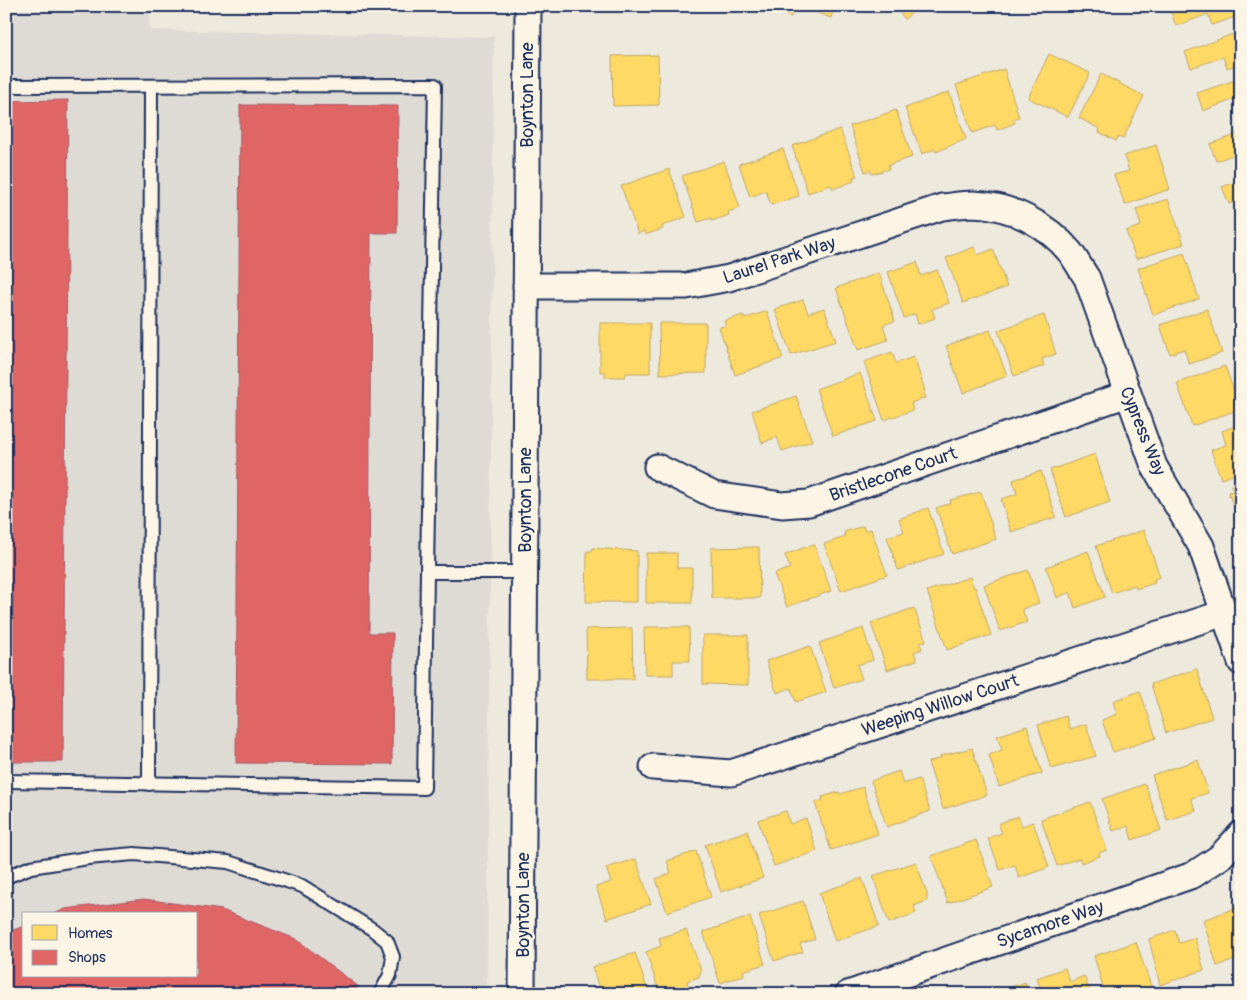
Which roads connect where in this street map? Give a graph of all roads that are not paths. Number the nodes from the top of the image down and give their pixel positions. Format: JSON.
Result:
{"nodes":[{"id":1,"x":528,"y":6,"type":"edge"},
{"id":2,"x":6,"y":86,"type":"edge"},
{"id":3,"x":151,"y":86,"type":"junction"},
{"id":4,"x":1024,"y":217,"type":"joint"},
{"id":5,"x":526,"y":286,"type":"junction"},
{"id":6,"x":1128,"y":394,"type":"junction"},
{"id":7,"x":657,"y":467,"type":"dead end"},
{"id":8,"x":427,"y":572,"type":"junction"},
{"id":9,"x":525,"y":572,"type":"junction"},
{"id":10,"x":1224,"y":613,"type":"junction"},
{"id":11,"x":1241,"y":662,"type":"edge"},
{"id":12,"x":653,"y":767,"type":"dead end"},
{"id":13,"x":6,"y":781,"type":"edge"},
{"id":14,"x":149,"y":784,"type":"junction"},
{"id":15,"x":1241,"y":834,"type":"edge"},
{"id":16,"x":6,"y":877,"type":"edge"},
{"id":17,"x":380,"y":994,"type":"edge"},
{"id":18,"x":522,"y":994,"type":"edge"},
{"id":19,"x":848,"y":994,"type":"edge"}],
"edges":[{"from":1,"to":5,"type":"street","name":"Boynton Lane"},
{"from":2,"to":3,"type":"lane"},
{"from":3,"to":8,"type":"lane"},
{"from":3,"to":14,"type":"lane"},
{"from":4,"to":5,"type":"street","name":"Laurel Park Way"},
{"from":4,"to":6,"type":"street","name":"Cypress Way"},
{"from":5,"to":9,"type":"street","name":"Boynton Lane"},
{"from":6,"to":7,"type":"street","name":"Bristlecone Court"},
{"from":6,"to":10,"type":"street","name":"Cypress Way"},
{"from":8,"to":9,"type":"lane"},
{"from":8,"to":14,"type":"lane"},
{"from":9,"to":18,"type":"street","name":"Boynton Lane"},
{"from":10,"to":11,"type":"street","name":"Cypress Way"},
{"from":10,"to":12,"type":"street","name":"Weeping Willow Court"},
{"from":13,"to":14,"type":"lane"},
{"from":15,"to":19,"type":"street","name":"Sycamore Way"},
{"from":16,"to":17,"type":"lane"}]}
